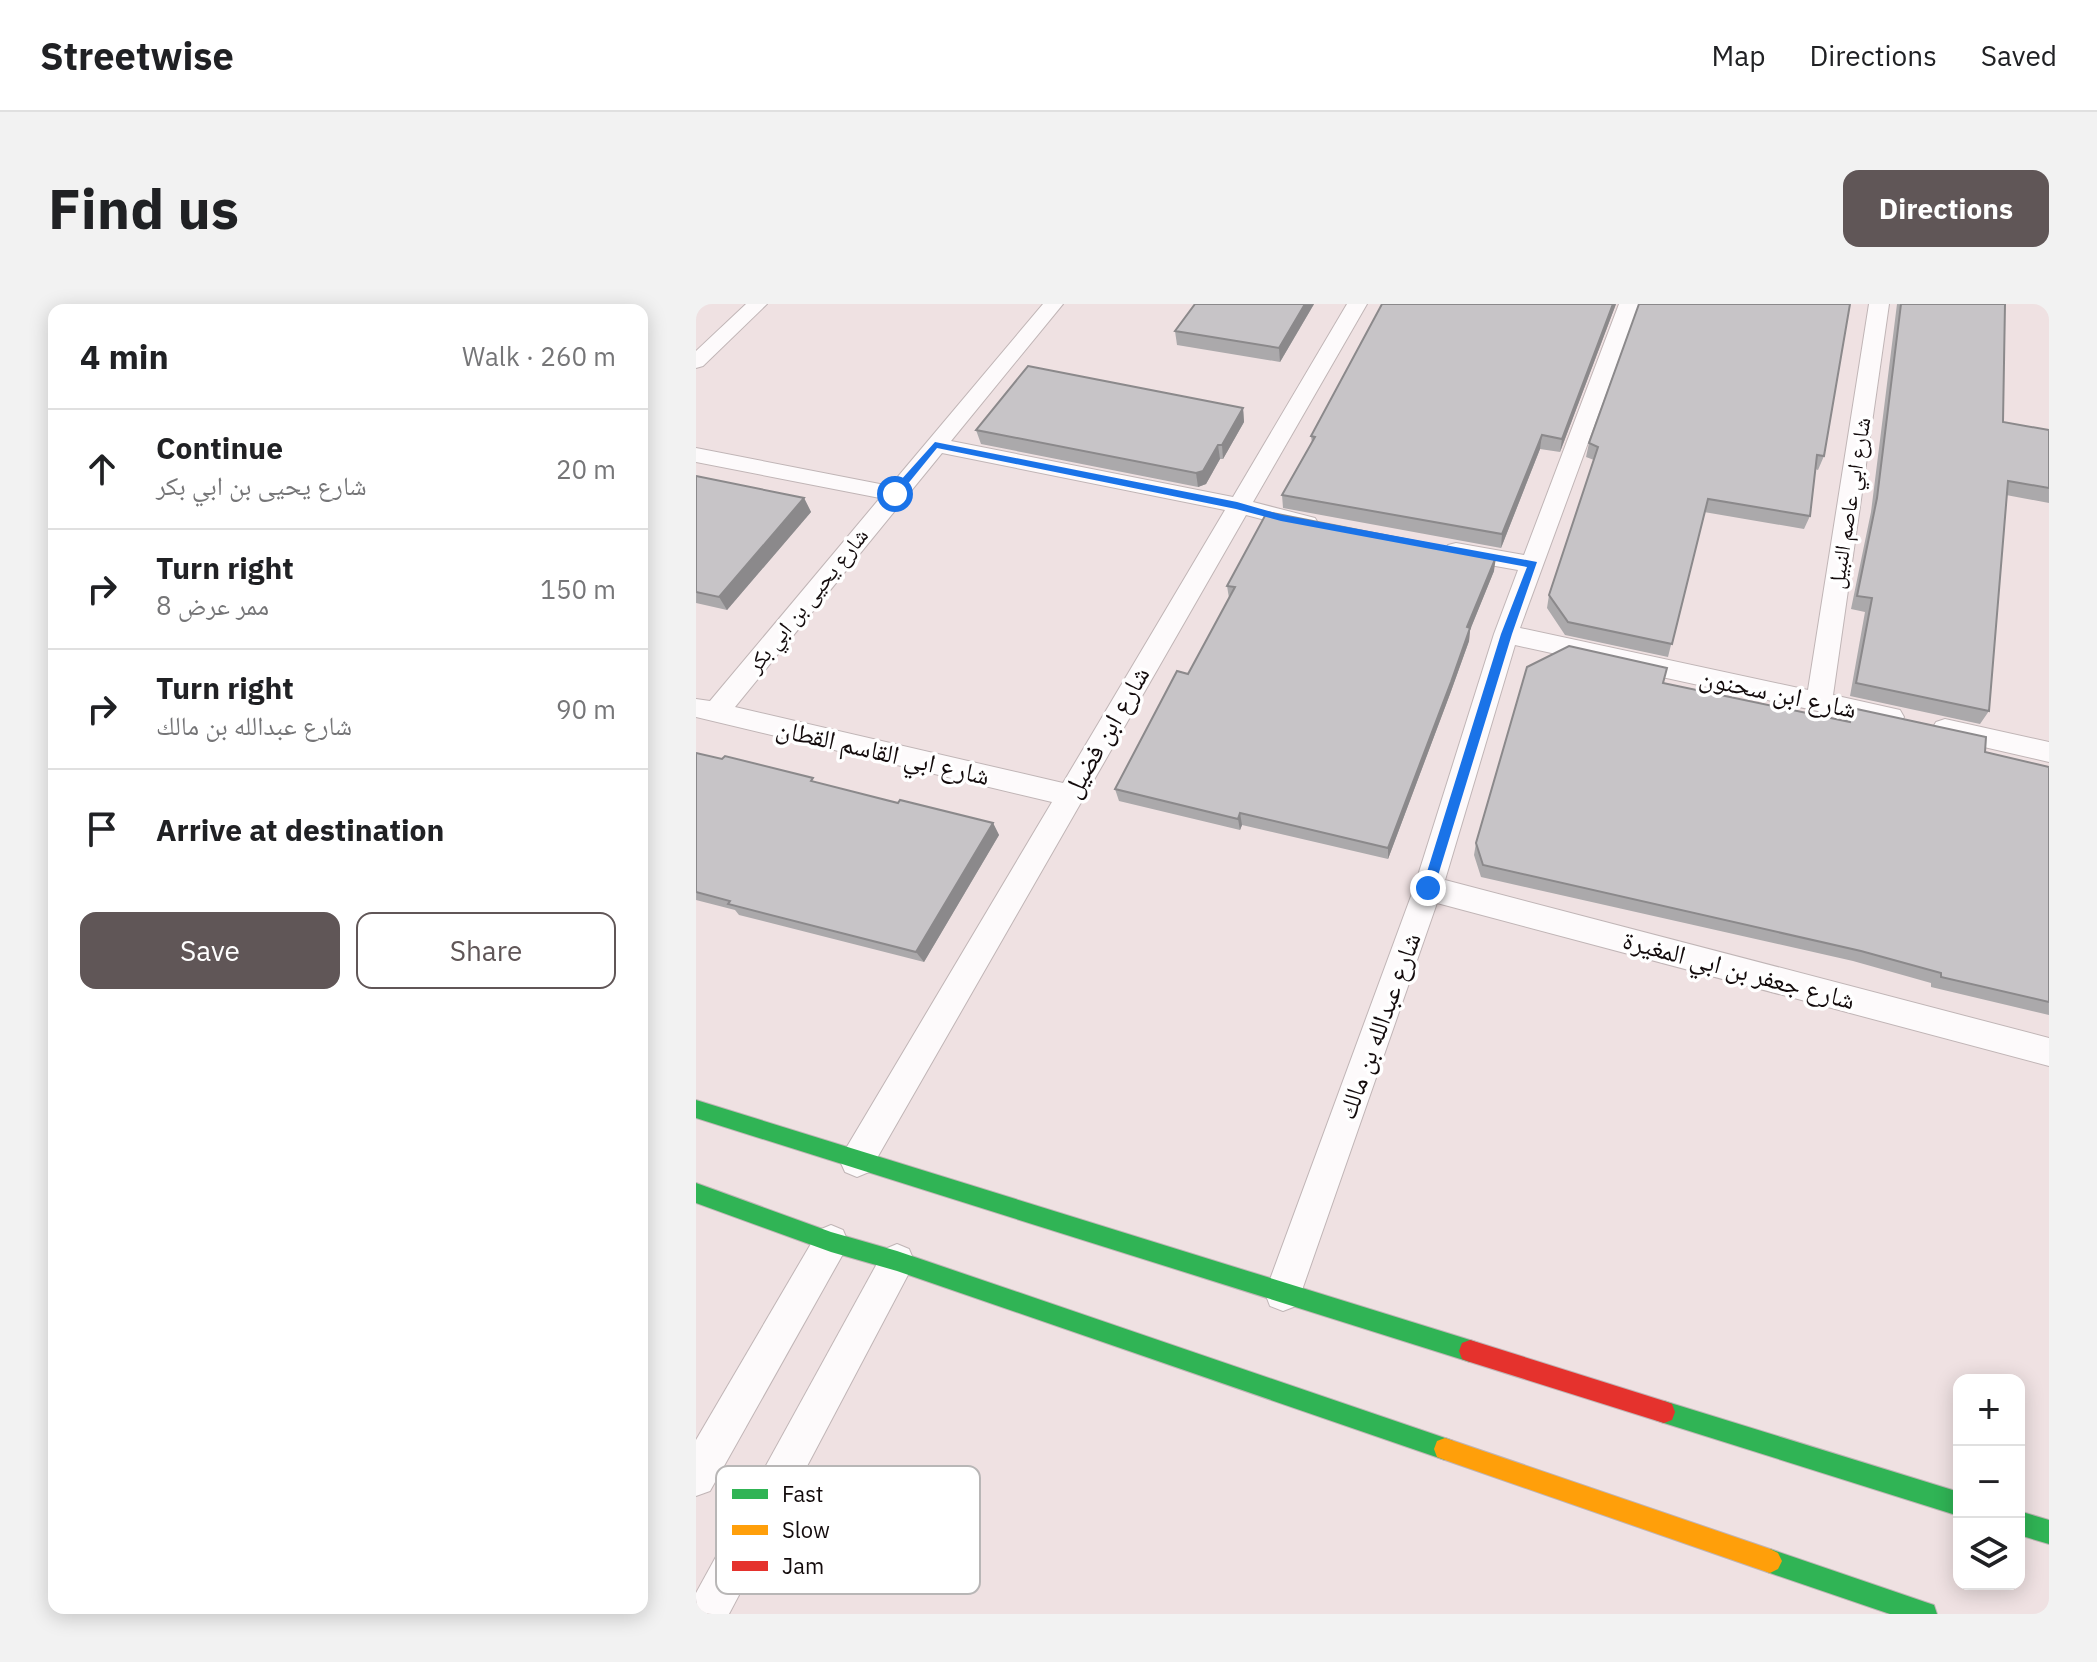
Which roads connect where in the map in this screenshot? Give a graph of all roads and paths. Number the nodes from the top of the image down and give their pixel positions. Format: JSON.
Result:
{"nodes":[{"id":1,"x":757,"y":304,"type":"edge"},
{"id":2,"x":1053,"y":304,"type":"edge"},
{"id":3,"x":1357,"y":304,"type":"edge"},
{"id":4,"x":1629,"y":304,"type":"edge"},
{"id":5,"x":1879,"y":304,"type":"edge"},
{"id":6,"x":696,"y":362,"type":"edge"},
{"id":7,"x":935,"y":445,"type":"junction"},
{"id":8,"x":696,"y":455,"type":"edge"},
{"id":9,"x":895,"y":494,"type":"junction"},
{"id":10,"x":1237,"y":505,"type":"junction"},
{"id":11,"x":1326,"y":527,"type":"edge"},
{"id":12,"x":1430,"y":547,"type":"edge"},
{"id":13,"x":1533,"y":565,"type":"junction"},
{"id":14,"x":1506,"y":634,"type":"junction"},
{"id":15,"x":1819,"y":702,"type":"junction"},
{"id":16,"x":706,"y":710,"type":"edge"},
{"id":17,"x":2049,"y":752,"type":"edge"},
{"id":18,"x":1070,"y":795,"type":"junction"},
{"id":19,"x":1428,"y":888,"type":"junction"},
{"id":20,"x":2049,"y":1052,"type":"edge"},
{"id":21,"x":696,"y":1109,"type":"edge"},
{"id":22,"x":857,"y":1161,"type":"junction"},
{"id":23,"x":696,"y":1193,"type":"edge"},
{"id":24,"x":831,"y":1242,"type":"junction"},
{"id":25,"x":897,"y":1261,"type":"junction"},
{"id":26,"x":1283,"y":1293,"type":"junction"},
{"id":27,"x":787,"y":1466,"type":"edge"},
{"id":28,"x":696,"y":1477,"type":"edge"},
{"id":29,"x":1953,"y":1502,"type":"edge"},
{"id":30,"x":2025,"y":1525,"type":"edge"},
{"id":31,"x":2049,"y":1532,"type":"edge"},
{"id":32,"x":718,"y":1594,"type":"edge"},
{"id":33,"x":707,"y":1614,"type":"edge"},
{"id":34,"x":1925,"y":1614,"type":"edge"}],
"edges":[{"from":1,"to":6,"type":"street"},
{"from":2,"to":7,"type":"street","name":"شارع يحيى بن ابي بكر"},
{"from":3,"to":10,"type":"street","name":"شارع ابن فضيل"},
{"from":4,"to":13,"type":"street","name":"شارع عبدالله بن مالك"},
{"from":5,"to":15,"type":"street","name":"شارع ابي عاصم النبيل"},
{"from":7,"to":9,"type":"street","name":"شارع يحيى بن ابي بكر"},
{"from":7,"to":10,"type":"street"},
{"from":8,"to":9,"type":"street"},
{"from":9,"to":16,"type":"street","name":"شارع يحيى بن ابي بكر"},
{"from":10,"to":11,"type":"street"},
{"from":10,"to":18,"type":"street","name":"شارع ابن فضيل"},
{"from":12,"to":13,"type":"street"},
{"from":13,"to":14,"type":"street","name":"شارع عبدالله بن مالك"},
{"from":14,"to":15,"type":"street","name":"شارع ابن سحنون"},
{"from":14,"to":19,"type":"street","name":"شارع عبدالله بن مالك"},
{"from":15,"to":17,"type":"street","name":"شارع ابن سحنون"},
{"from":16,"to":18,"type":"street","name":"شارع ابي القاسم القطان"},
{"from":18,"to":22,"type":"street","name":"شارع ابن فضيل"},
{"from":19,"to":20,"type":"street","name":"شارع جعفر بن ابي المغيرة"},
{"from":19,"to":26,"type":"street","name":"شارع عبدالله بن مالك"},
{"from":21,"to":22,"type":"street"},
{"from":22,"to":26,"type":"street"},
{"from":23,"to":24,"type":"street"},
{"from":24,"to":25,"type":"street"},
{"from":24,"to":28,"type":"street"},
{"from":25,"to":27,"type":"street"},
{"from":25,"to":34,"type":"street"},
{"from":26,"to":29,"type":"street"},
{"from":30,"to":31,"type":"street"},
{"from":32,"to":33,"type":"street"}]}
